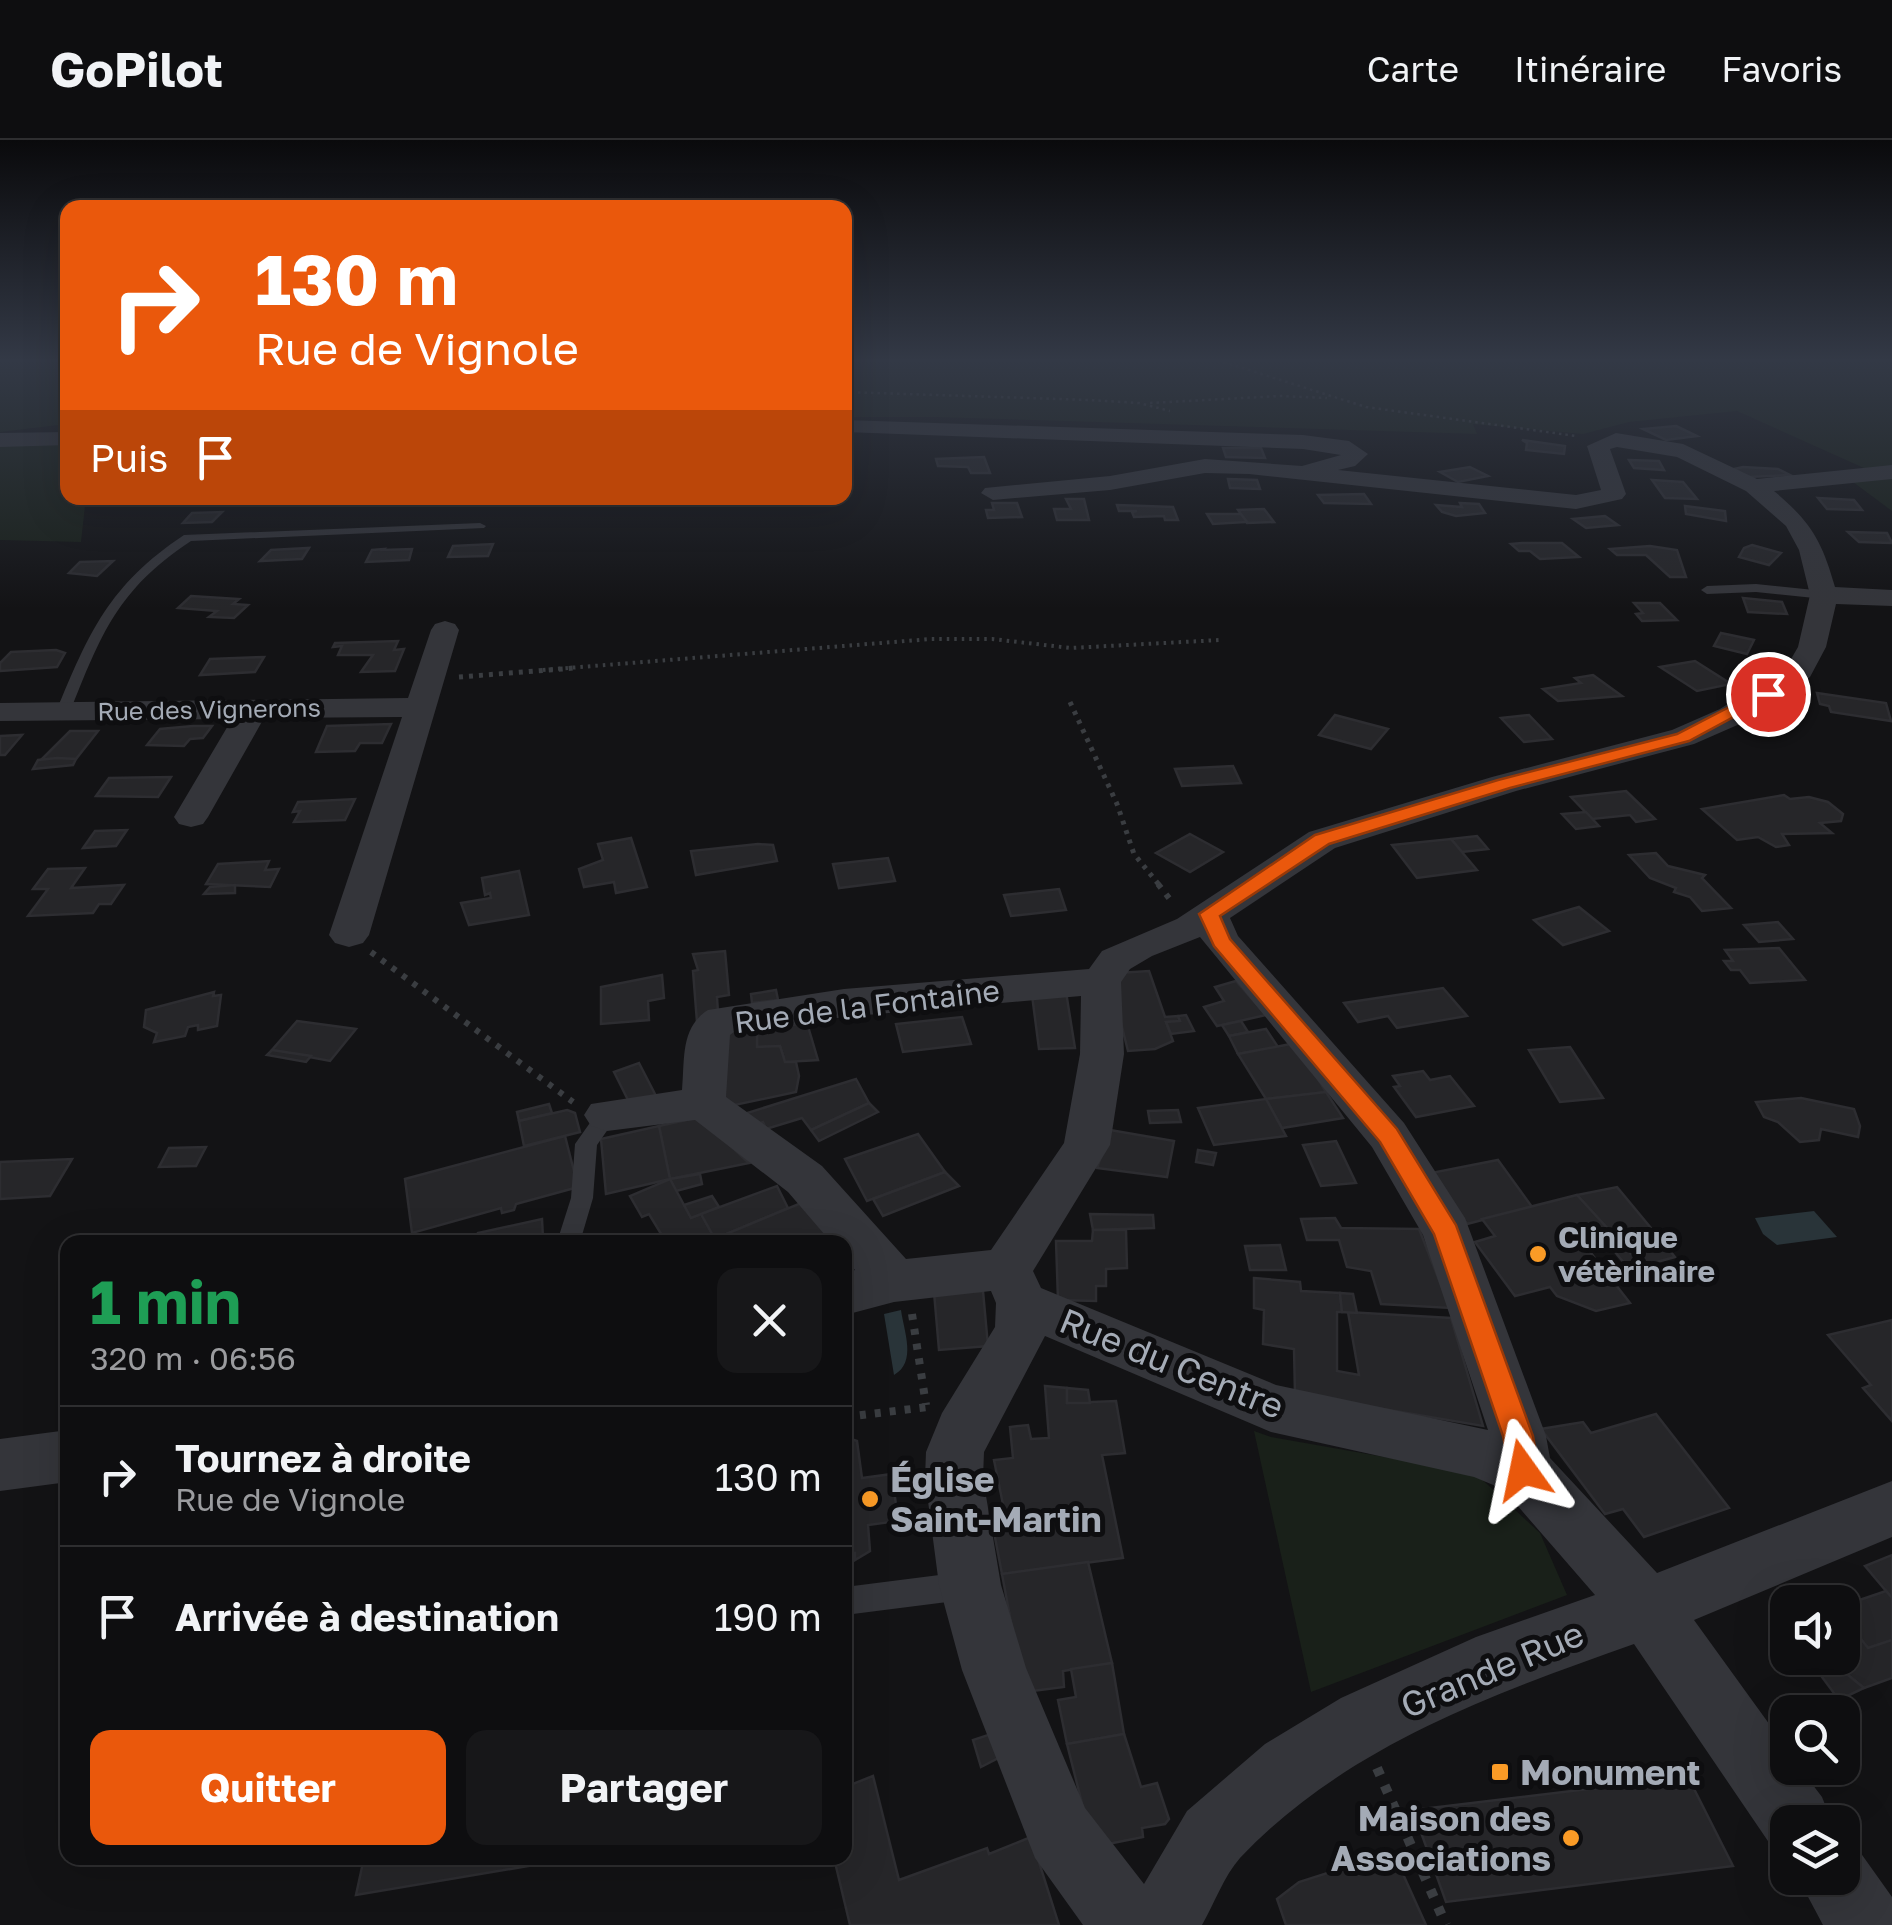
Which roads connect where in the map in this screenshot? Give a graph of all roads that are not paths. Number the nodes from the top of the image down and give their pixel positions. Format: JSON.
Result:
{"nodes":[{"id":1,"x":1298,"y":443,"type":"edge"},
{"id":2,"x":1602,"y":443,"type":"edge"},
{"id":3,"x":1632,"y":443,"type":"edge"},
{"id":4,"x":1296,"y":472,"type":"junction"},
{"id":5,"x":1892,"y":472,"type":"edge"},
{"id":6,"x":1754,"y":486,"type":"junction"},
{"id":7,"x":993,"y":494,"type":"dead end"},
{"id":8,"x":480,"y":526,"type":"dead end"},
{"id":9,"x":1707,"y":590,"type":"dead end"},
{"id":10,"x":1824,"y":594,"type":"junction"},
{"id":11,"x":1892,"y":598,"type":"edge"},
{"id":12,"x":445,"y":630,"type":"dead end"},
{"id":13,"x":423,"y":693,"type":"junction"},
{"id":14,"x":254,"y":708,"type":"junction"},
{"id":15,"x":0,"y":712,"type":"edge"},
{"id":16,"x":64,"y":712,"type":"junction"},
{"id":17,"x":191,"y":816,"type":"dead end"},
{"id":18,"x":1200,"y":921,"type":"junction"},
{"id":19,"x":349,"y":935,"type":"road end"},
{"id":20,"x":1101,"y":981,"type":"junction"},
{"id":21,"x":703,"y":1103,"type":"junction"},
{"id":22,"x":607,"y":1116,"type":"joint"},
{"id":23,"x":570,"y":1235,"type":"edge"},
{"id":24,"x":838,"y":1235,"type":"edge"},
{"id":25,"x":852,"y":1259,"type":"edge"},
{"id":26,"x":1014,"y":1286,"type":"junction"},
{"id":27,"x":869,"y":1287,"type":"edge"},
{"id":28,"x":60,"y":1457,"type":"edge"},
{"id":29,"x":0,"y":1465,"type":"edge"},
{"id":30,"x":1523,"y":1470,"type":"junction"},
{"id":31,"x":1892,"y":1510,"type":"edge"},
{"id":32,"x":970,"y":1585,"type":"junction"},
{"id":33,"x":852,"y":1600,"type":"edge"},
{"id":34,"x":1647,"y":1608,"type":"junction"},
{"id":35,"x":1785,"y":1805,"type":"edge"},
{"id":36,"x":1846,"y":1895,"type":"edge"},
{"id":37,"x":1132,"y":1925,"type":"edge"},
{"id":38,"x":1162,"y":1925,"type":"edge"},
{"id":39,"x":1866,"y":1925,"type":"edge"}],
"edges":[{"from":1,"to":4,"type":"street"},
{"from":2,"to":4,"type":"street"},
{"from":3,"to":6,"type":"street"},
{"from":4,"to":7,"type":"street"},
{"from":5,"to":6,"type":"street"},
{"from":6,"to":10,"type":"street"},
{"from":8,"to":16,"type":"lane"},
{"from":9,"to":10,"type":"lane"},
{"from":10,"to":11,"type":"street"},
{"from":10,"to":18,"type":"street"},
{"from":12,"to":13,"type":"street"},
{"from":13,"to":14,"type":"street","name":"Rue des Vignerons"},
{"from":13,"to":19,"type":"street"},
{"from":14,"to":16,"type":"street","name":"Rue des Vignerons"},
{"from":14,"to":17,"type":"street"},
{"from":15,"to":16,"type":"street","name":"Rue des Vignerons"},
{"from":18,"to":20,"type":"street"},
{"from":18,"to":30,"type":"street"},
{"from":20,"to":21,"type":"street","name":"Rue de la Fontaine"},
{"from":20,"to":26,"type":"street"},
{"from":21,"to":22,"type":"street"},
{"from":21,"to":24,"type":"street"},
{"from":22,"to":23,"type":"lane"},
{"from":25,"to":27,"type":"street"},
{"from":26,"to":27,"type":"street","name":"Rue du Centre"},
{"from":26,"to":30,"type":"street","name":"Rue du Centre"},
{"from":26,"to":32,"type":"street"},
{"from":28,"to":29,"type":"street"},
{"from":30,"to":34,"type":"street","name":"Rue du Centre"},
{"from":31,"to":34,"type":"street","name":"Grande Rue"},
{"from":32,"to":33,"type":"lane"},
{"from":32,"to":37,"type":"street"},
{"from":34,"to":35,"type":"street","name":"Rue du Centre"},
{"from":34,"to":38,"type":"street","name":"Grande Rue"},
{"from":36,"to":39,"type":"street"}]}
